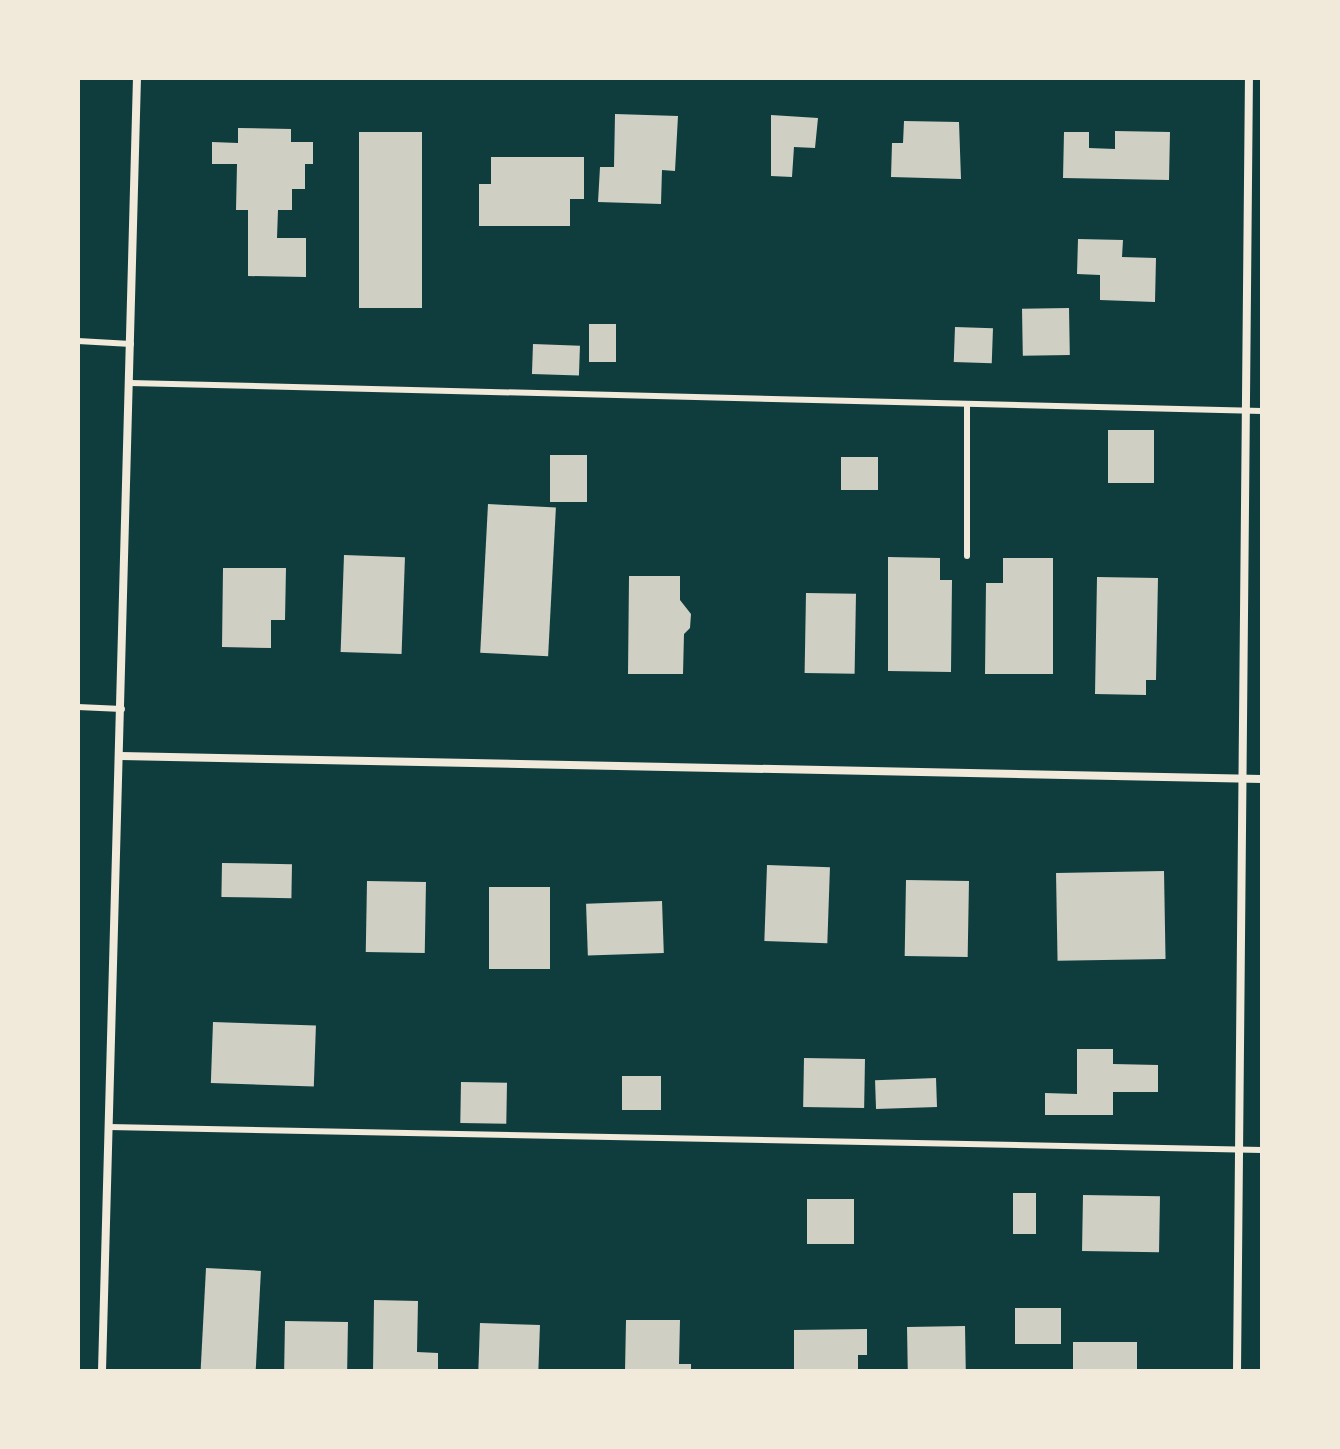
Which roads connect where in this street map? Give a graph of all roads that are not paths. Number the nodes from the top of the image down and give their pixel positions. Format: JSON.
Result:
{"nodes":[{"id":1,"x":137,"y":78,"type":"edge"},
{"id":2,"x":1249,"y":78,"type":"edge"},
{"id":3,"x":78,"y":341,"type":"edge"},
{"id":4,"x":131,"y":344,"type":"junction"},
{"id":5,"x":130,"y":383,"type":"junction"},
{"id":6,"x":967,"y":404,"type":"junction"},
{"id":7,"x":1246,"y":411,"type":"junction"},
{"id":8,"x":1262,"y":411,"type":"edge"},
{"id":9,"x":967,"y":556,"type":"dead end"},
{"id":10,"x":78,"y":707,"type":"edge"},
{"id":11,"x":122,"y":709,"type":"junction"},
{"id":12,"x":121,"y":756,"type":"junction"},
{"id":13,"x":1243,"y":779,"type":"junction"},
{"id":14,"x":1262,"y":779,"type":"edge"},
{"id":15,"x":109,"y":1127,"type":"junction"},
{"id":16,"x":1237,"y":1150,"type":"junction"},
{"id":17,"x":1262,"y":1150,"type":"edge"},
{"id":18,"x":102,"y":1371,"type":"edge"},
{"id":19,"x":1237,"y":1371,"type":"edge"}],
"edges":[{"from":1,"to":4,"type":"street"},
{"from":2,"to":7,"type":"street"},
{"from":3,"to":4,"type":"lane"},
{"from":4,"to":5,"type":"street"},
{"from":5,"to":6,"type":"lane"},
{"from":5,"to":11,"type":"street"},
{"from":6,"to":7,"type":"lane"},
{"from":6,"to":9,"type":"lane"},
{"from":7,"to":8,"type":"lane"},
{"from":7,"to":13,"type":"street"},
{"from":10,"to":11,"type":"lane"},
{"from":11,"to":12,"type":"street"},
{"from":12,"to":13,"type":"street"},
{"from":12,"to":15,"type":"street"},
{"from":13,"to":14,"type":"street"},
{"from":13,"to":16,"type":"street"},
{"from":15,"to":16,"type":"lane"},
{"from":15,"to":18,"type":"street"},
{"from":16,"to":17,"type":"lane"},
{"from":16,"to":19,"type":"street"}]}
